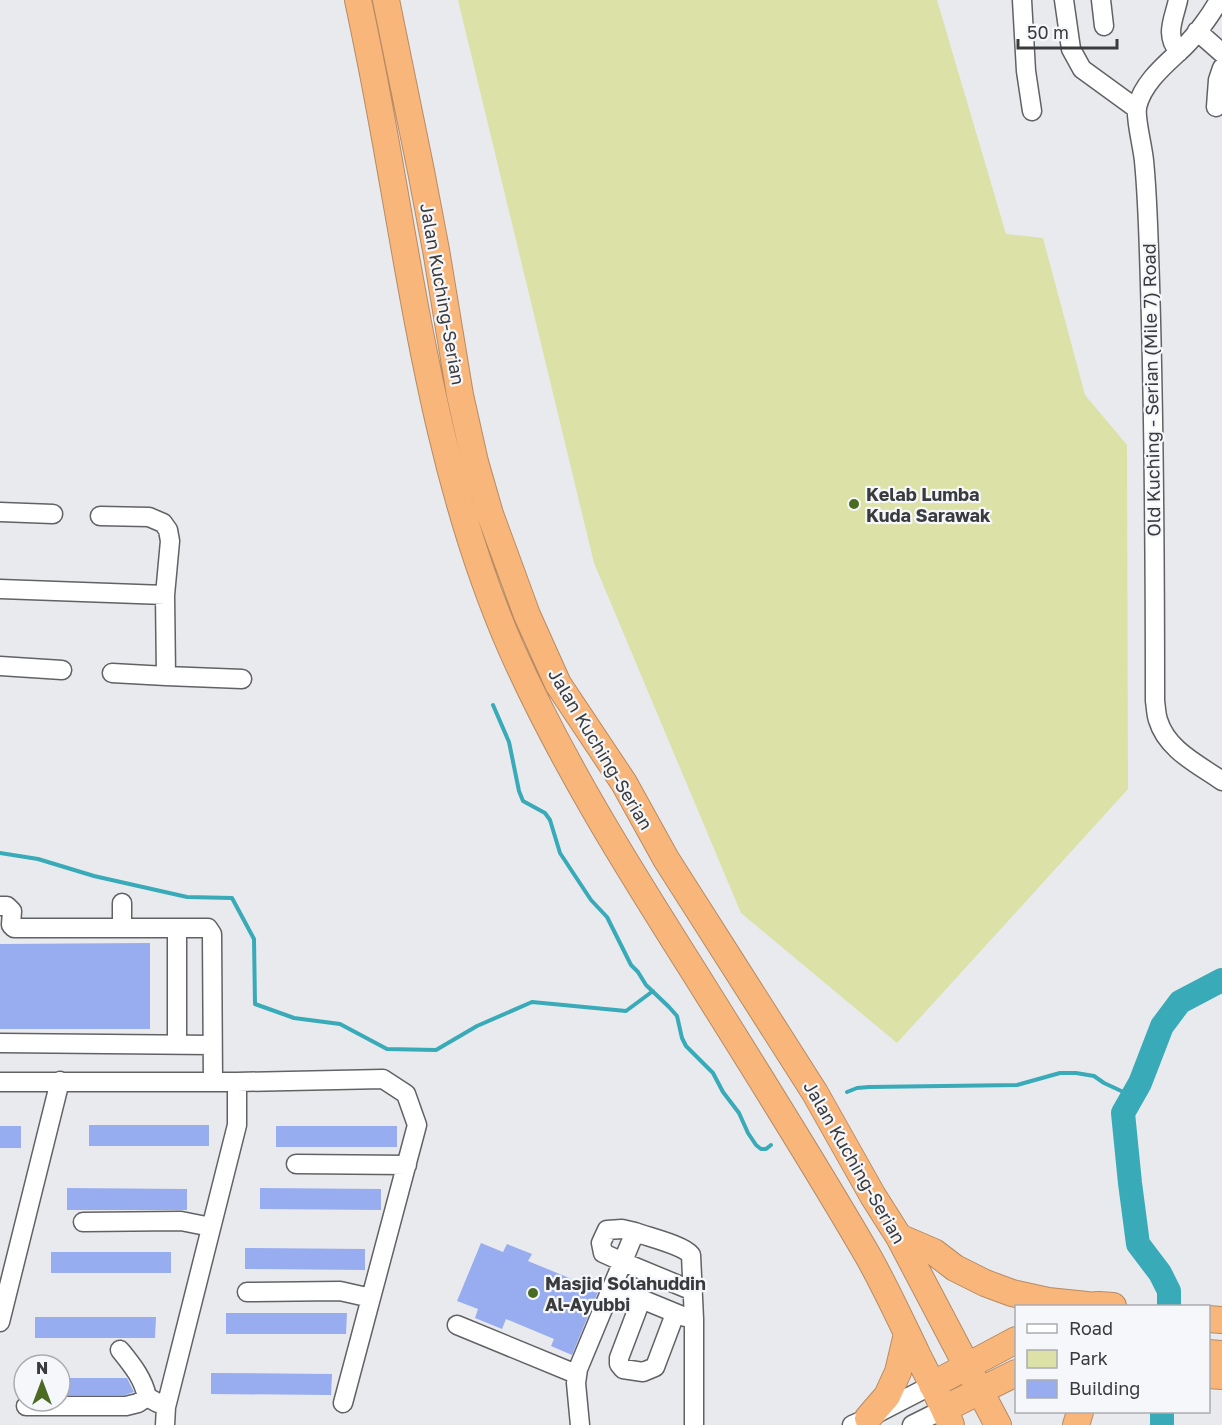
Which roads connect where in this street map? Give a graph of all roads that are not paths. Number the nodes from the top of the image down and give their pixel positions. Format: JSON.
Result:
{"nodes":[{"id":1,"x":358,"y":0,"type":"edge"},
{"id":2,"x":386,"y":0,"type":"edge"},
{"id":3,"x":1022,"y":0,"type":"edge"},
{"id":4,"x":1064,"y":0,"type":"edge"},
{"id":5,"x":1101,"y":0,"type":"edge"},
{"id":6,"x":1178,"y":0,"type":"edge"},
{"id":7,"x":1219,"y":0,"type":"edge"},
{"id":8,"x":1104,"y":26,"type":"dead end"},
{"id":9,"x":1197,"y":31,"type":"junction"},
{"id":10,"x":1179,"y":52,"type":"junction"},
{"id":11,"x":1222,"y":52,"type":"edge"},
{"id":12,"x":1222,"y":68,"type":"edge"},
{"id":13,"x":1215,"y":107,"type":"edge"},
{"id":14,"x":1137,"y":110,"type":"junction"},
{"id":15,"x":1032,"y":111,"type":"dead end"},
{"id":16,"x":0,"y":512,"type":"edge"},
{"id":17,"x":53,"y":514,"type":"dead end"},
{"id":18,"x":100,"y":516,"type":"dead end"},
{"id":19,"x":0,"y":589,"type":"edge"},
{"id":20,"x":165,"y":595,"type":"junction"},
{"id":21,"x":0,"y":666,"type":"edge"},
{"id":22,"x":62,"y":670,"type":"dead end"},
{"id":23,"x":112,"y":673,"type":"dead end"},
{"id":24,"x":166,"y":675,"type":"junction"},
{"id":25,"x":242,"y":679,"type":"dead end"},
{"id":26,"x":1221,"y":780,"type":"edge"},
{"id":27,"x":122,"y":903,"type":"dead end"},
{"id":28,"x":0,"y":906,"type":"edge"},
{"id":29,"x":122,"y":928,"type":"junction"},
{"id":30,"x":177,"y":928,"type":"junction"},
{"id":31,"x":0,"y":1043,"type":"edge"},
{"id":32,"x":177,"y":1044,"type":"junction"},
{"id":33,"x":212,"y":1045,"type":"junction"},
{"id":34,"x":60,"y":1081,"type":"junction"},
{"id":35,"x":0,"y":1082,"type":"edge"},
{"id":36,"x":213,"y":1082,"type":"junction"},
{"id":37,"x":237,"y":1082,"type":"junction"},
{"id":38,"x":296,"y":1164,"type":"dead end"},
{"id":39,"x":407,"y":1165,"type":"junction"},
{"id":40,"x":83,"y":1222,"type":"dead end"},
{"id":41,"x":212,"y":1227,"type":"junction"},
{"id":42,"x":634,"y":1232,"type":"junction"},
{"id":43,"x":899,"y":1237,"type":"junction"},
{"id":44,"x":623,"y":1262,"type":"junction"},
{"id":45,"x":612,"y":1287,"type":"junction"},
{"id":46,"x":693,"y":1291,"type":"junction"},
{"id":47,"x":247,"y":1293,"type":"dead end"},
{"id":48,"x":371,"y":1298,"type":"junction"},
{"id":49,"x":641,"y":1300,"type":"junction"},
{"id":50,"x":1078,"y":1305,"type":"edge"},
{"id":51,"x":675,"y":1314,"type":"junction"},
{"id":52,"x":694,"y":1319,"type":"junction"},
{"id":53,"x":0,"y":1322,"type":"edge"},
{"id":54,"x":457,"y":1325,"type":"dead end"},
{"id":55,"x":907,"y":1334,"type":"junction"},
{"id":56,"x":1015,"y":1341,"type":"edge"},
{"id":57,"x":120,"y":1350,"type":"dead end"},
{"id":58,"x":968,"y":1366,"type":"junction"},
{"id":59,"x":576,"y":1374,"type":"junction"},
{"id":60,"x":1015,"y":1374,"type":"edge"},
{"id":61,"x":932,"y":1385,"type":"junction"},
{"id":62,"x":981,"y":1391,"type":"junction"},
{"id":63,"x":147,"y":1397,"type":"junction"},
{"id":64,"x":343,"y":1402,"type":"dead end"},
{"id":65,"x":72,"y":1406,"type":"edge"},
{"id":66,"x":165,"y":1416,"type":"edge"},
{"id":67,"x":948,"y":1417,"type":"edge"},
{"id":68,"x":860,"y":1422,"type":"edge"},
{"id":69,"x":580,"y":1425,"type":"edge"},
{"id":70,"x":694,"y":1425,"type":"edge"},
{"id":71,"x":912,"y":1425,"type":"edge"},
{"id":72,"x":998,"y":1425,"type":"edge"}],
"edges":[{"from":1,"to":55,"type":"highway","name":"Jalan Kuching-Serian"},
{"from":2,"to":43,"type":"highway","name":"Jalan Kuching-Serian"},
{"from":3,"to":15,"type":"street"},
{"from":4,"to":14,"type":"street"},
{"from":5,"to":8,"type":"street"},
{"from":6,"to":10,"type":"street"},
{"from":7,"to":9,"type":"street"},
{"from":9,"to":10,"type":"street"},
{"from":9,"to":11,"type":"street"},
{"from":10,"to":14,"type":"street"},
{"from":12,"to":13,"type":"street"},
{"from":14,"to":26,"type":"street","name":"Old Kuching - Serian (Mile 7) Road"},
{"from":16,"to":17,"type":"street"},
{"from":18,"to":20,"type":"street"},
{"from":19,"to":20,"type":"street"},
{"from":20,"to":24,"type":"street"},
{"from":21,"to":22,"type":"street"},
{"from":23,"to":24,"type":"street"},
{"from":24,"to":25,"type":"street"},
{"from":27,"to":29,"type":"street"},
{"from":28,"to":29,"type":"street"},
{"from":29,"to":30,"type":"street"},
{"from":30,"to":32,"type":"street"},
{"from":30,"to":33,"type":"street"},
{"from":31,"to":32,"type":"street"},
{"from":32,"to":33,"type":"street"},
{"from":33,"to":36,"type":"street"},
{"from":34,"to":35,"type":"street"},
{"from":34,"to":36,"type":"street"},
{"from":34,"to":53,"type":"street"},
{"from":36,"to":37,"type":"street"},
{"from":37,"to":39,"type":"street"},
{"from":37,"to":41,"type":"street"},
{"from":38,"to":39,"type":"street"},
{"from":39,"to":48,"type":"street"},
{"from":40,"to":41,"type":"street"},
{"from":41,"to":66,"type":"street"},
{"from":42,"to":44,"type":"street"},
{"from":42,"to":44,"type":"street"},
{"from":42,"to":46,"type":"street"},
{"from":43,"to":50,"type":"highway"},
{"from":43,"to":58,"type":"highway","name":"Jalan Kuching-Serian"},
{"from":44,"to":45,"type":"street"},
{"from":44,"to":46,"type":"street"},
{"from":45,"to":49,"type":"street"},
{"from":45,"to":59,"type":"street"},
{"from":46,"to":52,"type":"street"},
{"from":47,"to":48,"type":"street"},
{"from":48,"to":64,"type":"street"},
{"from":49,"to":51,"type":"street"},
{"from":49,"to":51,"type":"street"},
{"from":51,"to":52,"type":"street"},
{"from":52,"to":70,"type":"street"},
{"from":54,"to":59,"type":"street"},
{"from":55,"to":61,"type":"highway","name":"Jalan Kuching-Serian"},
{"from":55,"to":68,"type":"highway"},
{"from":56,"to":58,"type":"highway"},
{"from":57,"to":63,"type":"street"},
{"from":58,"to":61,"type":"highway"},
{"from":58,"to":62,"type":"highway","name":"Jalan Kuching-Serian"},
{"from":59,"to":69,"type":"street"},
{"from":60,"to":62,"type":"highway"},
{"from":61,"to":67,"type":"highway","name":"Jalan Kuching-Serian"},
{"from":61,"to":68,"type":"street"},
{"from":62,"to":67,"type":"highway"},
{"from":62,"to":72,"type":"highway","name":"Jalan Kuching-Serian"},
{"from":63,"to":65,"type":"street"},
{"from":63,"to":66,"type":"street"},
{"from":67,"to":71,"type":"street"}]}
